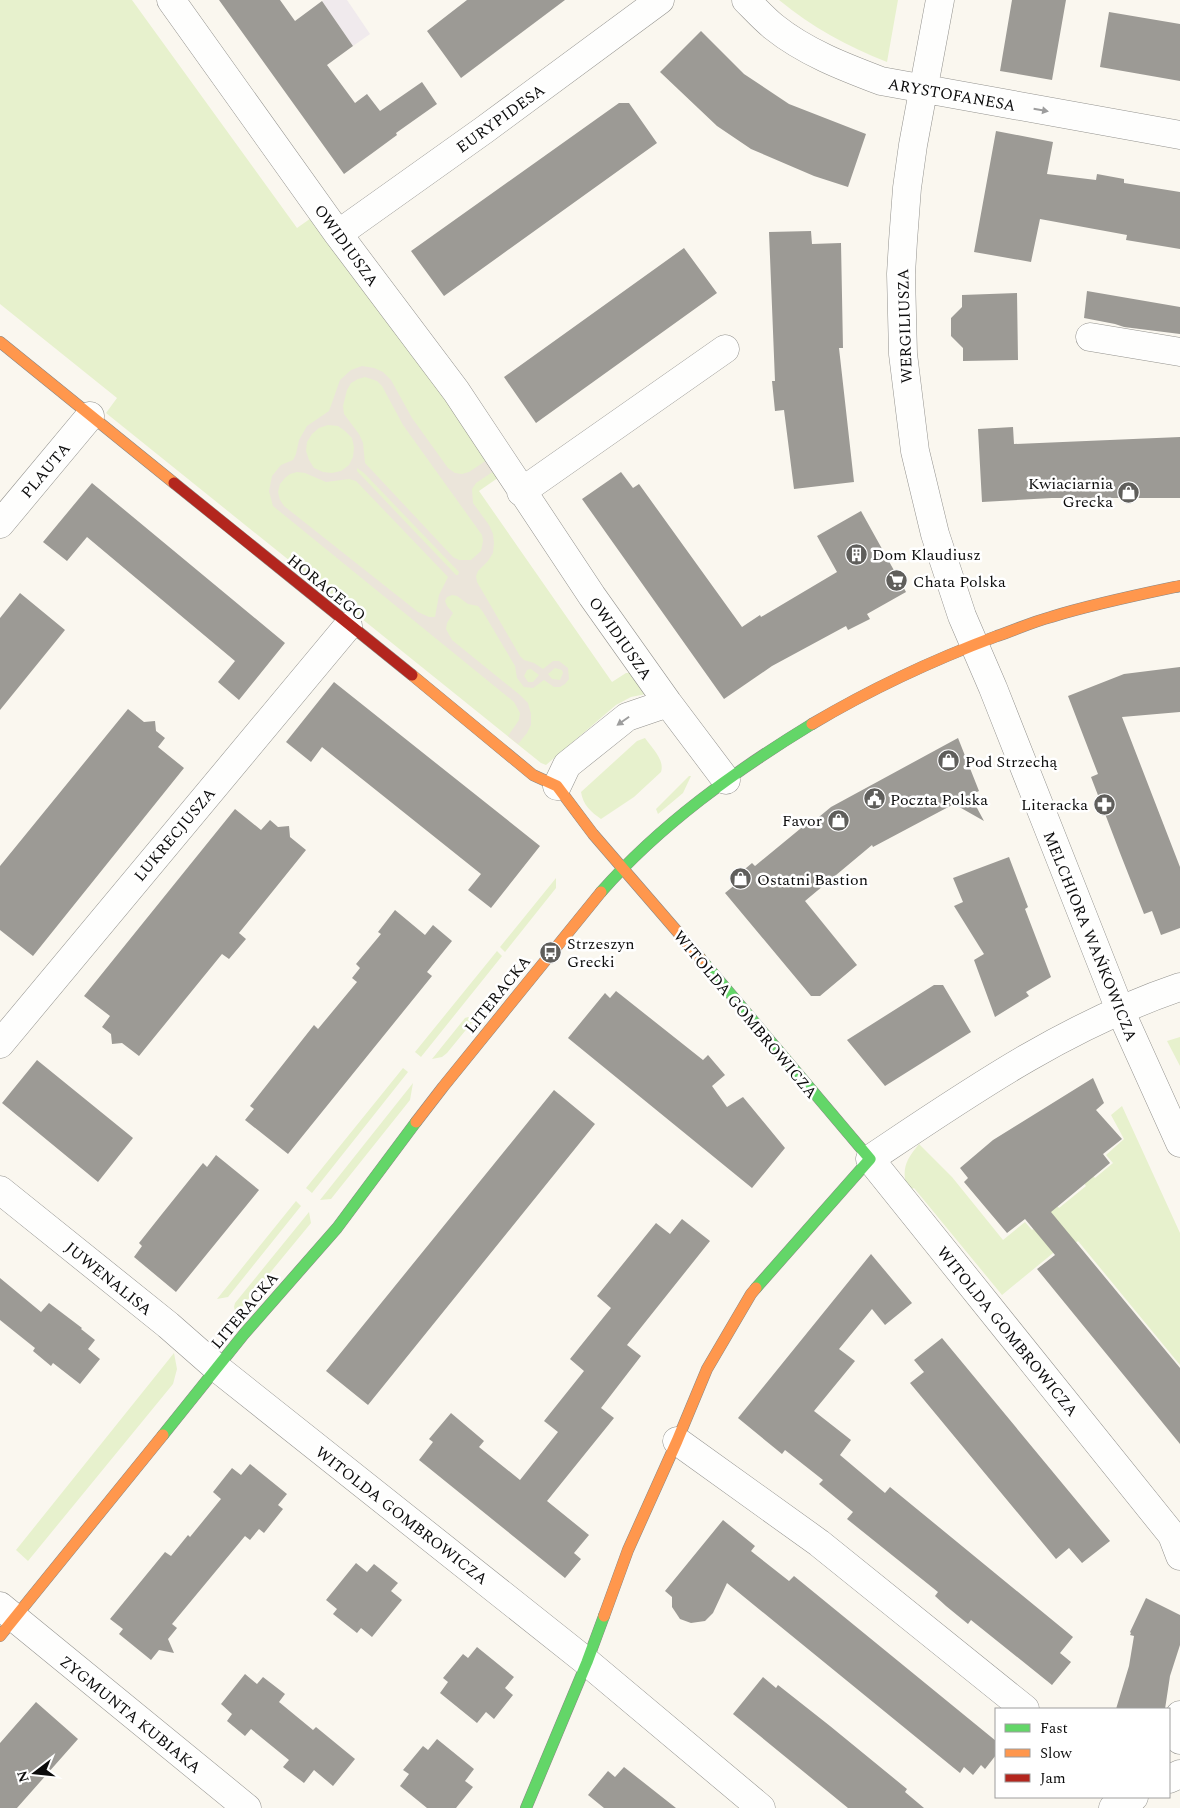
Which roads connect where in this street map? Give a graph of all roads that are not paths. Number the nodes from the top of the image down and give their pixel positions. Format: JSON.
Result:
{"nodes":[{"id":1,"x":171,"y":0,"type":"edge"},
{"id":2,"x":660,"y":0,"type":"edge"},
{"id":3,"x":746,"y":0,"type":"edge"},
{"id":4,"x":940,"y":0,"type":"edge"},
{"id":5,"x":924,"y":89,"type":"junction"},
{"id":6,"x":1180,"y":135,"type":"edge"},
{"id":7,"x":338,"y":234,"type":"junction"},
{"id":8,"x":1090,"y":337,"type":"dead end"},
{"id":9,"x":0,"y":342,"type":"edge"},
{"id":10,"x":726,"y":349,"type":"dead end"},
{"id":11,"x":1180,"y":352,"type":"edge"},
{"id":12,"x":90,"y":416,"type":"junction"},
{"id":13,"x":521,"y":492,"type":"junction"},
{"id":14,"x":0,"y":524,"type":"edge"},
{"id":15,"x":1180,"y":586,"type":"edge"},
{"id":16,"x":348,"y":626,"type":"junction"},
{"id":17,"x":974,"y":644,"type":"junction"},
{"id":18,"x":668,"y":703,"type":"junction"},
{"id":19,"x":726,"y":780,"type":"junction"},
{"id":20,"x":557,"y":786,"type":"junction"},
{"id":21,"x":623,"y":867,"type":"junction"},
{"id":22,"x":1180,"y":987,"type":"edge"},
{"id":23,"x":1120,"y":1010,"type":"junction"},
{"id":24,"x":0,"y":1044,"type":"edge"},
{"id":25,"x":1180,"y":1143,"type":"edge"},
{"id":26,"x":870,"y":1159,"type":"junction"},
{"id":27,"x":0,"y":1190,"type":"edge"},
{"id":28,"x":217,"y":1368,"type":"junction"},
{"id":29,"x":677,"y":1441,"type":"junction"},
{"id":30,"x":1180,"y":1556,"type":"edge"},
{"id":31,"x":5,"y":1620,"type":"edge"},
{"id":32,"x":588,"y":1662,"type":"junction"},
{"id":33,"x":1024,"y":1708,"type":"edge"},
{"id":34,"x":1180,"y":1715,"type":"edge"},
{"id":35,"x":1180,"y":1740,"type":"edge"},
{"id":36,"x":1132,"y":1798,"type":"edge"},
{"id":37,"x":247,"y":1808,"type":"edge"},
{"id":38,"x":526,"y":1808,"type":"edge"},
{"id":39,"x":761,"y":1808,"type":"edge"},
{"id":40,"x":1113,"y":1808,"type":"edge"}],
"edges":[{"from":1,"to":7,"type":"street","name":"OWIDIUSZA"},
{"from":2,"to":7,"type":"street","name":"EURYPIDESA"},
{"from":3,"to":5,"type":"street","name":"ARYSTOFANESA"},
{"from":4,"to":5,"type":"street","name":"WERGILIUSZA"},
{"from":5,"to":6,"type":"street","name":"ARYSTOFANESA","one_way":true},
{"from":5,"to":17,"type":"street","name":"WERGILIUSZA"},
{"from":7,"to":13,"type":"street","name":"OWIDIUSZA"},
{"from":8,"to":11,"type":"street"},
{"from":9,"to":12,"type":"street","name":"HORACEGO"},
{"from":10,"to":13,"type":"street"},
{"from":12,"to":14,"type":"street","name":"PLAUTA"},
{"from":12,"to":16,"type":"street","name":"HORACEGO"},
{"from":13,"to":18,"type":"street","name":"OWIDIUSZA"},
{"from":15,"to":17,"type":"street","name":"LITERACKA"},
{"from":16,"to":20,"type":"street","name":"HORACEGO"},
{"from":16,"to":24,"type":"street","name":"LUKRECJUSZA"},
{"from":17,"to":19,"type":"street","name":"LITERACKA"},
{"from":17,"to":23,"type":"street","name":"MELCHIORA WAŃKOWICZA"},
{"from":18,"to":19,"type":"street","name":"OWIDIUSZA"},
{"from":18,"to":20,"type":"street","one_way":true},
{"from":19,"to":21,"type":"street","name":"LITERACKA"},
{"from":20,"to":21,"type":"street","name":"HORACEGO"},
{"from":21,"to":26,"type":"street","name":"WITOLDA GOMBROWICZA"},
{"from":21,"to":28,"type":"street","name":"LITERACKA"},
{"from":22,"to":23,"type":"street"},
{"from":23,"to":25,"type":"street","name":"MELCHIORA WAŃKOWICZA"},
{"from":23,"to":26,"type":"street"},
{"from":26,"to":29,"type":"street"},
{"from":26,"to":30,"type":"street","name":"WITOLDA GOMBROWICZA"},
{"from":27,"to":28,"type":"street","name":"JUWENALISA"},
{"from":28,"to":31,"type":"street","name":"LITERACKA"},
{"from":28,"to":32,"type":"street","name":"WITOLDA GOMBROWICZA"},
{"from":29,"to":32,"type":"street"},
{"from":29,"to":33,"type":"street"},
{"from":31,"to":37,"type":"street","name":"ZYGMUNTA KUBIAKA"},
{"from":32,"to":38,"type":"street"},
{"from":32,"to":39,"type":"street","name":"WITOLDA GOMBROWICZA"},
{"from":34,"to":35,"type":"street"},
{"from":36,"to":40,"type":"street"}]}
